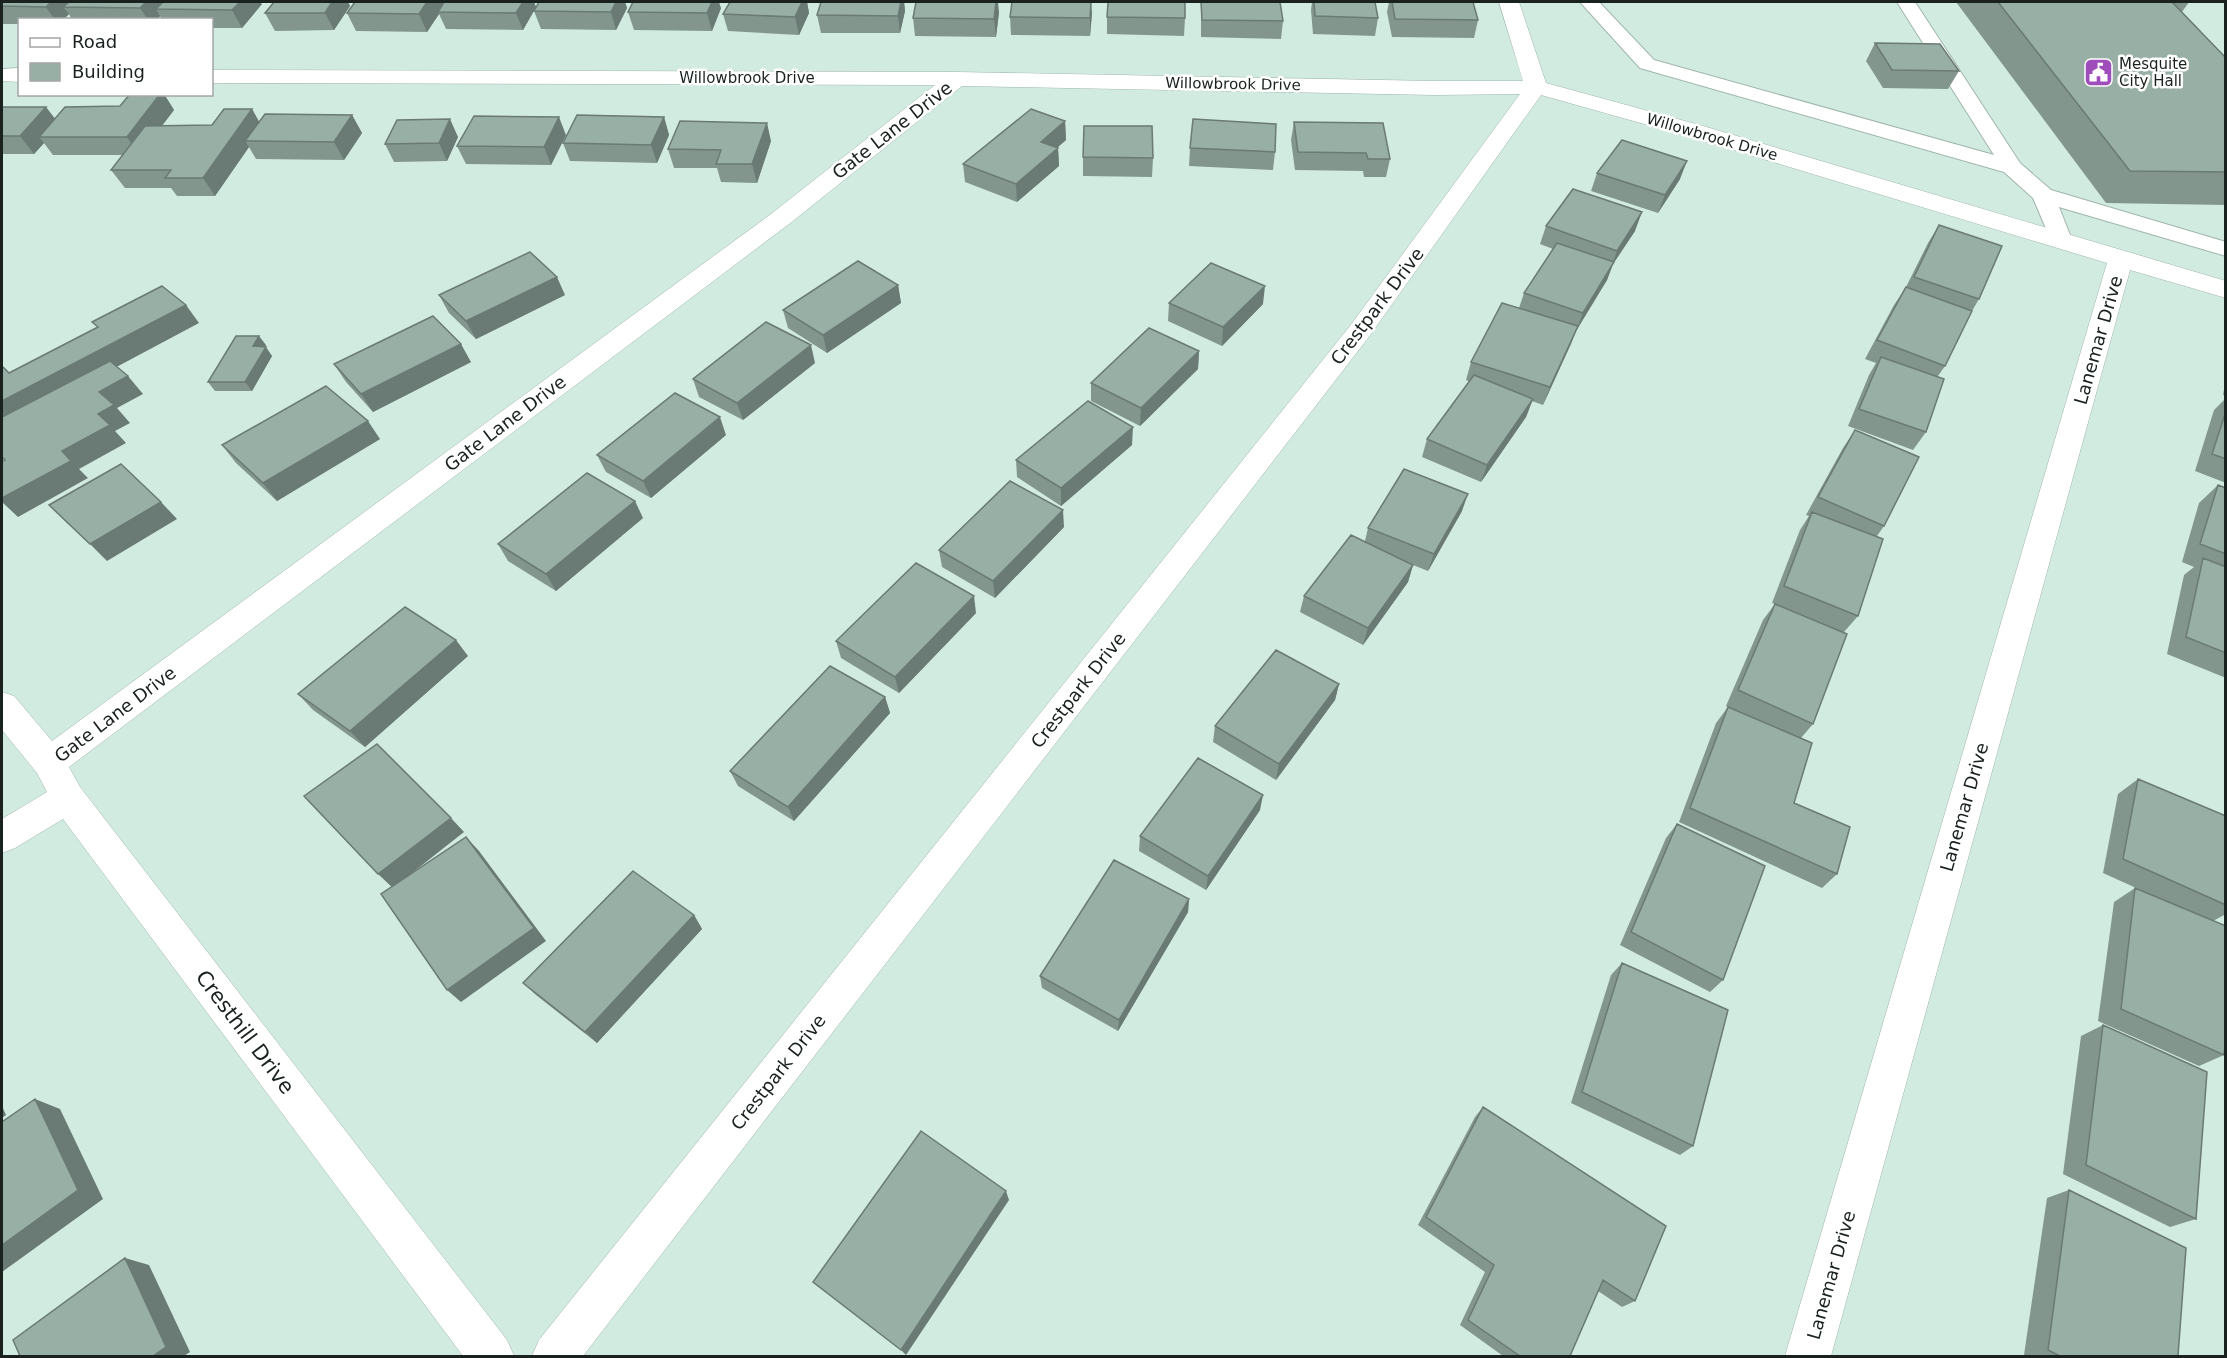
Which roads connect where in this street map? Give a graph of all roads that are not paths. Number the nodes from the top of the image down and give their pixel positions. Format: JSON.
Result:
{"nodes":[{"id":1,"x":1509,"y":2,"type":"edge"},
{"id":2,"x":1590,"y":2,"type":"edge"},
{"id":3,"x":1906,"y":2,"type":"edge"},
{"id":4,"x":2,"y":75,"type":"edge"},
{"id":5,"x":18,"y":75,"type":"edge"},
{"id":6,"x":213,"y":75,"type":"edge"},
{"id":7,"x":957,"y":79,"type":"junction"},
{"id":8,"x":1536,"y":87,"type":"junction"},
{"id":9,"x":2012,"y":167,"type":"junction"},
{"id":10,"x":2043,"y":195,"type":"junction"},
{"id":11,"x":2061,"y":240,"type":"junction"},
{"id":12,"x":2226,"y":249,"type":"edge"},
{"id":13,"x":2121,"y":258,"type":"junction"},
{"id":14,"x":2226,"y":290,"type":"edge"},
{"id":15,"x":2,"y":706,"type":"edge"},
{"id":16,"x":48,"y":763,"type":"junction"},
{"id":17,"x":68,"y":798,"type":"junction"},
{"id":18,"x":2,"y":837,"type":"edge"},
{"id":19,"x":491,"y":1356,"type":"edge"},
{"id":20,"x":555,"y":1356,"type":"edge"},
{"id":21,"x":1808,"y":1356,"type":"edge"}],
"edges":[{"from":1,"to":8,"type":"street"},
{"from":2,"to":9,"type":"lane"},
{"from":3,"to":9,"type":"lane"},
{"from":4,"to":5,"type":"street"},
{"from":6,"to":7,"type":"street","name":"Willowbrook Drive"},
{"from":7,"to":8,"type":"street","name":"Willowbrook Drive"},
{"from":7,"to":16,"type":"street","name":"Gate Lane Drive"},
{"from":8,"to":11,"type":"street","name":"Willowbrook Drive"},
{"from":8,"to":20,"type":"street","name":"Crestpark Drive"},
{"from":9,"to":10,"type":"lane"},
{"from":10,"to":11,"type":"lane"},
{"from":10,"to":12,"type":"lane"},
{"from":11,"to":13,"type":"street","name":"Willowbrook Drive"},
{"from":13,"to":14,"type":"street","name":"Willowbrook Drive"},
{"from":13,"to":21,"type":"street","name":"Lanemar Drive"},
{"from":15,"to":16,"type":"street","name":"Cresthill Drive"},
{"from":16,"to":17,"type":"street","name":"Cresthill Drive"},
{"from":17,"to":18,"type":"street"},
{"from":17,"to":19,"type":"street","name":"Cresthill Drive"}]}
